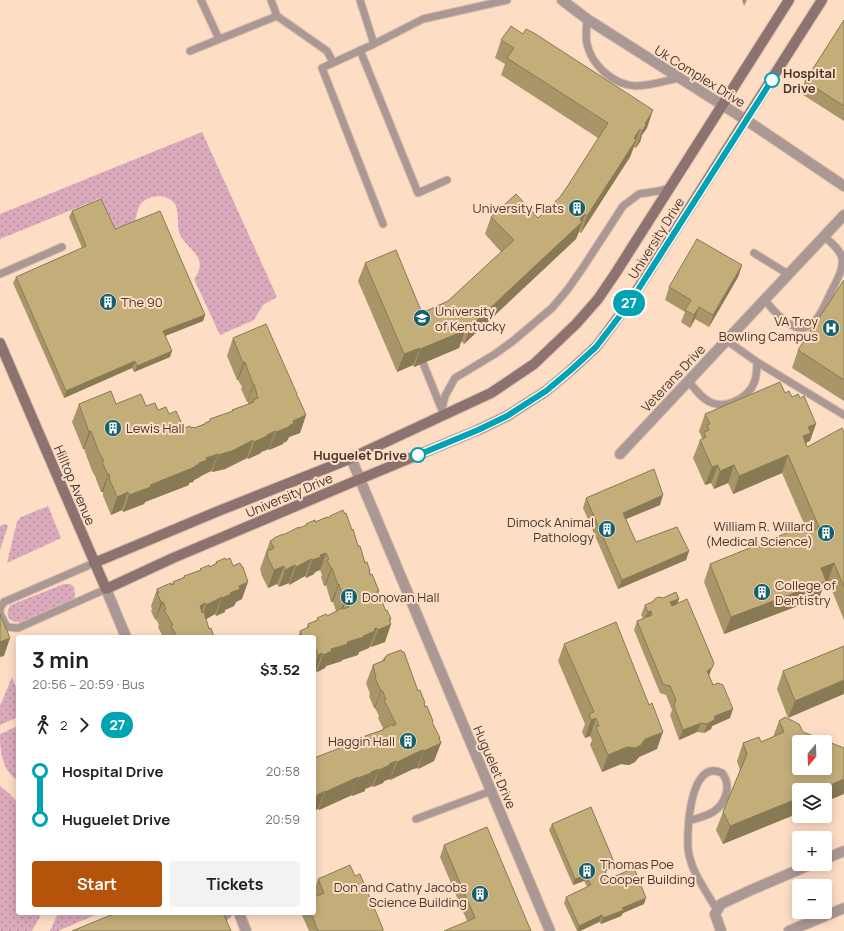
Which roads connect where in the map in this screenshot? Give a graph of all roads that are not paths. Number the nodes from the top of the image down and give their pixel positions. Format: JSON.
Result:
{"nodes":[{"id":1,"x":200,"y":0,"type":"edge"},
{"id":2,"x":271,"y":0,"type":"edge"},
{"id":3,"x":360,"y":0,"type":"edge"},
{"id":4,"x":507,"y":0,"type":"edge"},
{"id":5,"x":562,"y":0,"type":"edge"},
{"id":6,"x":789,"y":0,"type":"edge"},
{"id":7,"x":822,"y":0,"type":"edge"},
{"id":8,"x":277,"y":16,"type":"junction"},
{"id":9,"x":587,"y":19,"type":"junction"},
{"id":10,"x":219,"y":39,"type":"junction"},
{"id":11,"x":374,"y":44,"type":"junction"},
{"id":12,"x":360,"y":50,"type":"junction"},
{"id":13,"x":190,"y":51,"type":"dead end"},
{"id":14,"x":333,"y":62,"type":"junction"},
{"id":15,"x":679,"y":78,"type":"junction"},
{"id":16,"x":722,"y":105,"type":"junction"},
{"id":17,"x":746,"y":120,"type":"junction"},
{"id":18,"x":446,"y":180,"type":"dead end"},
{"id":19,"x":844,"y":186,"type":"edge"},
{"id":20,"x":670,"y":188,"type":"junction"},
{"id":21,"x":844,"y":215,"type":"edge"},
{"id":22,"x":383,"y":224,"type":"dead end"},
{"id":23,"x":824,"y":236,"type":"junction"},
{"id":24,"x":62,"y":248,"type":"dead end"},
{"id":25,"x":754,"y":253,"type":"dead end"},
{"id":26,"x":0,"y":274,"type":"edge"},
{"id":27,"x":788,"y":274,"type":"junction"},
{"id":28,"x":764,"y":300,"type":"junction"},
{"id":29,"x":726,"y":340,"type":"junction"},
{"id":30,"x":0,"y":343,"type":"edge"},
{"id":31,"x":757,"y":362,"type":"junction"},
{"id":32,"x":423,"y":363,"type":"edge"},
{"id":33,"x":688,"y":380,"type":"junction"},
{"id":34,"x":443,"y":412,"type":"junction"},
{"id":35,"x":844,"y":415,"type":"edge"},
{"id":36,"x":620,"y":454,"type":"dead end"},
{"id":37,"x":351,"y":458,"type":"junction"},
{"id":38,"x":360,"y":479,"type":"junction"},
{"id":39,"x":94,"y":563,"type":"junction"},
{"id":40,"x":106,"y":589,"type":"junction"},
{"id":41,"x":0,"y":608,"type":"edge"},
{"id":42,"x":125,"y":635,"type":"edge"},
{"id":43,"x":491,"y":791,"type":"junction"},
{"id":44,"x":416,"y":819,"type":"dead end"},
{"id":45,"x":689,"y":821,"type":"junction"},
{"id":46,"x":844,"y":850,"type":"edge"},
{"id":47,"x":832,"y":856,"type":"edge"},
{"id":48,"x":795,"y":871,"type":"edge"},
{"id":49,"x":844,"y":908,"type":"edge"},
{"id":50,"x":717,"y":910,"type":"junction"},
{"id":51,"x":224,"y":915,"type":"edge"},
{"id":52,"x":240,"y":915,"type":"edge"},
{"id":53,"x":217,"y":921,"type":"edge"},
{"id":54,"x":246,"y":931,"type":"edge"},
{"id":55,"x":550,"y":931,"type":"edge"},
{"id":56,"x":721,"y":931,"type":"edge"},
{"id":57,"x":789,"y":931,"type":"edge"}],
"edges":[{"from":1,"to":10,"type":"lane"},
{"from":2,"to":8,"type":"lane"},
{"from":3,"to":11,"type":"lane"},
{"from":4,"to":11,"type":"lane"},
{"from":5,"to":9,"type":"street","name":"Uk Complex Drive"},
{"from":6,"to":16,"type":"street","name":"University Drive"},
{"from":7,"to":17,"type":"street","name":"University Drive"},
{"from":8,"to":10,"type":"lane"},
{"from":8,"to":14,"type":"lane"},
{"from":9,"to":15,"type":"street","name":"Uk Complex Drive"},
{"from":9,"to":15,"type":"lane"},
{"from":10,"to":13,"type":"lane"},
{"from":11,"to":12,"type":"lane"},
{"from":12,"to":14,"type":"lane"},
{"from":12,"to":18,"type":"lane"},
{"from":14,"to":22,"type":"lane"},
{"from":15,"to":16,"type":"street","name":"Uk Complex Drive"},
{"from":16,"to":17,"type":"street","name":"Uk Complex Drive"},
{"from":16,"to":20,"type":"street","name":"University Drive"},
{"from":17,"to":19,"type":"street","name":"Uk Complex Drive"},
{"from":17,"to":38,"type":"street","name":"University Drive"},
{"from":20,"to":34,"type":"street","name":"University Drive"},
{"from":20,"to":34,"type":"lane"},
{"from":21,"to":23,"type":"street","name":"Veterans Drive"},
{"from":23,"to":27,"type":"street","name":"Veterans Drive"},
{"from":23,"to":28,"type":"lane"},
{"from":24,"to":26,"type":"lane"},
{"from":25,"to":27,"type":"lane"},
{"from":27,"to":28,"type":"street","name":"Veterans Drive"},
{"from":28,"to":29,"type":"street","name":"Veterans Drive"},
{"from":29,"to":31,"type":"lane"},
{"from":29,"to":33,"type":"street","name":"Veterans Drive"},
{"from":30,"to":39,"type":"street","name":"Hilltop Avenue"},
{"from":31,"to":33,"type":"lane"},
{"from":31,"to":35,"type":"lane"},
{"from":32,"to":34,"type":"lane"},
{"from":33,"to":36,"type":"street","name":"Veterans Drive"},
{"from":34,"to":37,"type":"street","name":"University Drive"},
{"from":37,"to":38,"type":"street","name":"Huguelet Drive"},
{"from":37,"to":39,"type":"street","name":"University Drive"},
{"from":38,"to":40,"type":"street","name":"University Drive"},
{"from":38,"to":43,"type":"street","name":"Huguelet Drive"},
{"from":39,"to":40,"type":"street","name":"Hilltop Avenue"},
{"from":39,"to":41,"type":"lane"},
{"from":40,"to":41,"type":"lane"},
{"from":40,"to":42,"type":"street","name":"Hilltop Avenue"},
{"from":43,"to":44,"type":"lane"},
{"from":43,"to":55,"type":"street","name":"Huguelet Drive"},
{"from":45,"to":45,"type":"lane"},
{"from":45,"to":50,"type":"lane"},
{"from":46,"to":47,"type":"street"},
{"from":48,"to":50,"type":"street"},
{"from":49,"to":57,"type":"street"},
{"from":50,"to":56,"type":"street"},
{"from":51,"to":53,"type":"street"},
{"from":52,"to":54,"type":"street"}]}
